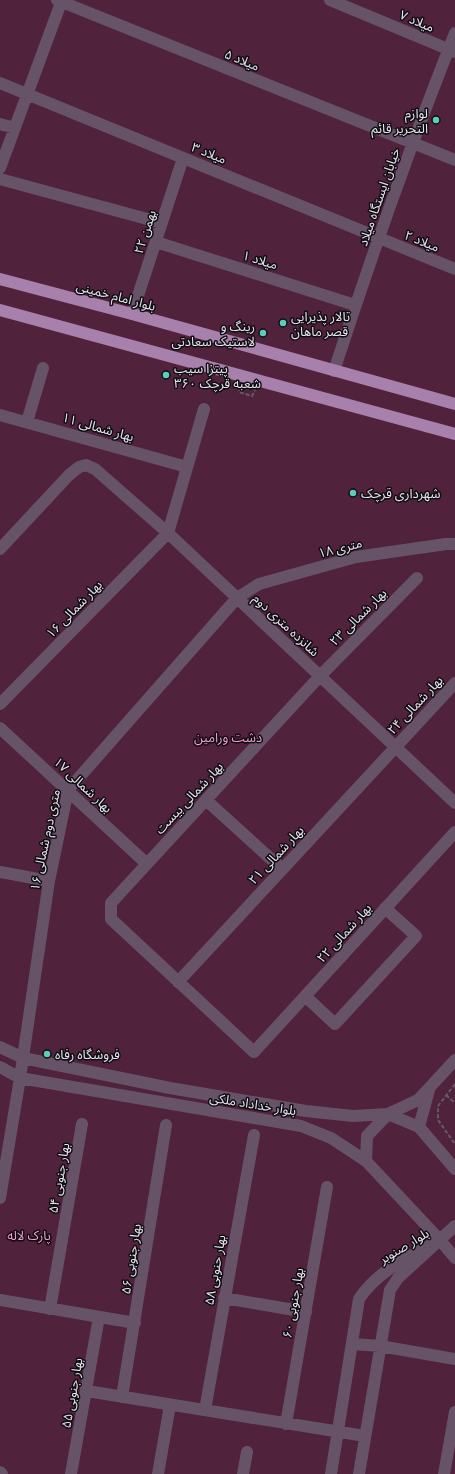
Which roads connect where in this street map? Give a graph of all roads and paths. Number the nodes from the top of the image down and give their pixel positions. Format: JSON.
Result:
{"nodes":[{"id":1,"x":330,"y":0,"type":"edge"},
{"id":2,"x":60,"y":1,"type":"edge"},
{"id":3,"x":455,"y":33,"type":"edge"},
{"id":4,"x":452,"y":50,"type":"edge"},
{"id":5,"x":0,"y":83,"type":"edge"},
{"id":6,"x":27,"y":94,"type":"junction"},
{"id":7,"x":0,"y":124,"type":"edge"},
{"id":8,"x":15,"y":128,"type":"junction"},
{"id":9,"x":413,"y":144,"type":"junction"},
{"id":10,"x":183,"y":158,"type":"junction"},
{"id":11,"x":455,"y":160,"type":"edge"},
{"id":12,"x":0,"y":168,"type":"edge"},
{"id":13,"x":0,"y":179,"type":"edge"},
{"id":14,"x":162,"y":223,"type":"junction"},
{"id":15,"x":380,"y":239,"type":"junction"},
{"id":16,"x":156,"y":242,"type":"junction"},
{"id":17,"x":455,"y":269,"type":"edge"},
{"id":18,"x":0,"y":279,"type":"edge"},
{"id":19,"x":355,"y":305,"type":"junction"},
{"id":20,"x":0,"y":310,"type":"edge"},
{"id":21,"x":132,"y":314,"type":"junction"},
{"id":22,"x":43,"y":368,"type":"dead end"},
{"id":23,"x":334,"y":371,"type":"junction"},
{"id":24,"x":239,"y":392,"type":"dead end"},
{"id":25,"x":252,"y":396,"type":"dead end"},
{"id":26,"x":455,"y":404,"type":"edge"},
{"id":27,"x":204,"y":409,"type":"dead end"},
{"id":28,"x":0,"y":415,"type":"edge"},
{"id":29,"x":27,"y":422,"type":"junction"},
{"id":30,"x":455,"y":434,"type":"edge"},
{"id":31,"x":187,"y":467,"type":"junction"},
{"id":32,"x":168,"y":533,"type":"junction"},
{"id":33,"x":455,"y":544,"type":"edge"},
{"id":34,"x":0,"y":549,"type":"edge"},
{"id":35,"x":417,"y":578,"type":"dead end"},
{"id":36,"x":237,"y":598,"type":"junction"},
{"id":37,"x":320,"y":676,"type":"junction"},
{"id":38,"x":455,"y":683,"type":"edge"},
{"id":39,"x":0,"y":704,"type":"edge"},
{"id":40,"x":0,"y":728,"type":"edge"},
{"id":41,"x":395,"y":747,"type":"junction"},
{"id":42,"x":68,"y":790,"type":"junction"},
{"id":43,"x":206,"y":800,"type":"junction"},
{"id":44,"x":455,"y":803,"type":"edge"},
{"id":45,"x":455,"y":832,"type":"edge"},
{"id":46,"x":147,"y":864,"type":"junction"},
{"id":47,"x":282,"y":869,"type":"junction"},
{"id":48,"x":0,"y":872,"type":"edge"},
{"id":49,"x":50,"y":881,"type":"junction"},
{"id":50,"x":385,"y":908,"type":"junction"},
{"id":51,"x":178,"y":982,"type":"junction"},
{"id":52,"x":305,"y":996,"type":"junction"},
{"id":53,"x":0,"y":1047,"type":"edge"},
{"id":54,"x":23,"y":1058,"type":"junction"},
{"id":55,"x":455,"y":1060,"type":"edge"},
{"id":56,"x":0,"y":1067,"type":"edge"},
{"id":57,"x":20,"y":1078,"type":"junction"},
{"id":58,"x":455,"y":1084,"type":"edge"},
{"id":59,"x":430,"y":1087,"type":"junction"},
{"id":60,"x":446,"y":1095,"type":"junction"},
{"id":61,"x":455,"y":1103,"type":"edge"},
{"id":62,"x":388,"y":1114,"type":"junction"},
{"id":63,"x":82,"y":1124,"type":"dead end"},
{"id":64,"x":166,"y":1125,"type":"dead end"},
{"id":65,"x":419,"y":1127,"type":"junction"},
{"id":66,"x":254,"y":1135,"type":"dead end"},
{"id":67,"x":455,"y":1144,"type":"edge"},
{"id":68,"x":366,"y":1162,"type":"junction"},
{"id":69,"x":455,"y":1169,"type":"edge"},
{"id":70,"x":327,"y":1186,"type":"dead end"},
{"id":71,"x":0,"y":1198,"type":"edge"},
{"id":72,"x":455,"y":1226,"type":"edge"},
{"id":73,"x":440,"y":1240,"type":"junction"},
{"id":74,"x":455,"y":1258,"type":"edge"},
{"id":75,"x":224,"y":1298,"type":"junction"},
{"id":76,"x":0,"y":1300,"type":"edge"},
{"id":77,"x":50,"y":1309,"type":"junction"},
{"id":78,"x":306,"y":1312,"type":"junction"},
{"id":79,"x":99,"y":1317,"type":"junction"},
{"id":80,"x":135,"y":1323,"type":"junction"},
{"id":81,"x":353,"y":1344,"type":"junction"},
{"id":82,"x":380,"y":1346,"type":"junction"},
{"id":83,"x":455,"y":1359,"type":"edge"},
{"id":84,"x":86,"y":1391,"type":"junction"},
{"id":85,"x":122,"y":1397,"type":"junction"},
{"id":86,"x":170,"y":1405,"type":"junction"},
{"id":87,"x":205,"y":1410,"type":"junction"},
{"id":88,"x":455,"y":1412,"type":"edge"},
{"id":89,"x":286,"y":1424,"type":"junction"},
{"id":90,"x":338,"y":1433,"type":"junction"},
{"id":91,"x":365,"y":1436,"type":"junction"},
{"id":92,"x":247,"y":1452,"type":"dead end"},
{"id":93,"x":71,"y":1474,"type":"edge"},
{"id":94,"x":158,"y":1474,"type":"edge"},
{"id":95,"x":243,"y":1474,"type":"edge"},
{"id":96,"x":331,"y":1474,"type":"edge"},
{"id":97,"x":359,"y":1474,"type":"edge"},
{"id":98,"x":444,"y":1474,"type":"edge"}],
"edges":[{"from":1,"to":4,"type":"street","name":"میلاد ۷"},
{"from":2,"to":6,"type":"street"},
{"from":2,"to":9,"type":"street","name":"میلاد ۵"},
{"from":3,"to":4,"type":"street","name":"خیابان ایستگاه میلاد"},
{"from":4,"to":9,"type":"street","name":"خیابان ایستگاه میلاد"},
{"from":5,"to":6,"type":"street","name":"میلاد ۳"},
{"from":6,"to":8,"type":"street"},
{"from":6,"to":10,"type":"street","name":"میلاد ۳"},
{"from":7,"to":8,"type":"street"},
{"from":8,"to":12,"type":"street"},
{"from":9,"to":11,"type":"street","name":"میلاد ۵"},
{"from":9,"to":15,"type":"street","name":"خیابان ایستگاه میلاد"},
{"from":10,"to":14,"type":"street","name":"۲۲ بهمن"},
{"from":10,"to":15,"type":"street","name":"میلاد ۳"},
{"from":13,"to":14,"type":"street"},
{"from":14,"to":16,"type":"street","name":"۲۲ بهمن"},
{"from":15,"to":17,"type":"street","name":"میلاد ۲"},
{"from":15,"to":19,"type":"street","name":"خیابان ایستگاه میلاد"},
{"from":16,"to":19,"type":"street","name":"میلاد ۱"},
{"from":16,"to":21,"type":"street","name":"۲۲ بهمن"},
{"from":18,"to":21,"type":"main road","name":"بلوار امام خمینی"},
{"from":19,"to":23,"type":"street","name":"خیابان ایستگاه میلاد"},
{"from":20,"to":30,"type":"main road"},
{"from":21,"to":23,"type":"main road","name":"بلوار امام خمینی"},
{"from":22,"to":29,"type":"street"},
{"from":23,"to":26,"type":"main road","name":"بلوار امام خمینی"},
{"from":24,"to":25,"type":"path"},
{"from":27,"to":31,"type":"street"},
{"from":28,"to":29,"type":"street","name":"بهار شمالی ۱۱"},
{"from":29,"to":31,"type":"street","name":"بهار شمالی ۱۱"},
{"from":31,"to":32,"type":"street"},
{"from":32,"to":34,"type":"street","name":"شانزده متری دوم"},
{"from":32,"to":36,"type":"street","name":"شانزده متری دوم"},
{"from":32,"to":39,"type":"street","name":"بهار شمالی ۱۶"},
{"from":33,"to":36,"type":"street","name":"۱۸ متری"},
{"from":35,"to":37,"type":"street","name":"بهار شمالی ۲۳"},
{"from":36,"to":37,"type":"street","name":"شانزده متری دوم"},
{"from":36,"to":42,"type":"street","name":"۱۶ متری دوم شمالی"},
{"from":37,"to":41,"type":"street","name":"شانزده متری دوم"},
{"from":37,"to":43,"type":"street","name":"بهار شمالی بیست"},
{"from":38,"to":41,"type":"street","name":"بهار شمالی ۲۴"},
{"from":40,"to":42,"type":"street","name":"بهار شمالی ۱۷"},
{"from":41,"to":44,"type":"street","name":"شانزده متری دوم"},
{"from":41,"to":47,"type":"street","name":"بهار شمالی ۲۱"},
{"from":42,"to":46,"type":"street","name":"بهار شمالی ۱۷"},
{"from":42,"to":49,"type":"street","name":"۱۶ متری دوم شمالی"},
{"from":43,"to":46,"type":"street","name":"بهار شمالی بیست"},
{"from":43,"to":47,"type":"street"},
{"from":45,"to":50,"type":"street","name":"بهار شمالی ۲۲"},
{"from":46,"to":51,"type":"street","name":"بهار شمالی بیست"},
{"from":47,"to":51,"type":"street","name":"بهار شمالی ۲۱"},
{"from":48,"to":49,"type":"street"},
{"from":49,"to":54,"type":"street","name":"۱۶ متری دوم شمالی"},
{"from":50,"to":52,"type":"street","name":"بهار شمالی ۲۲"},
{"from":50,"to":52,"type":"street"},
{"from":51,"to":52,"type":"street","name":"بهار شمالی ۲۲"},
{"from":53,"to":54,"type":"street","name":"بلوار خداداد ملکی"},
{"from":54,"to":57,"type":"street","name":"۱۶ متری دوم شمالی"},
{"from":54,"to":62,"type":"street","name":"بلوار خداداد ملکی"},
{"from":55,"to":59,"type":"street"},
{"from":56,"to":57,"type":"street","name":"بلوار خداداد ملکی"},
{"from":57,"to":68,"type":"street","name":"بلوار خداداد ملکی"},
{"from":57,"to":71,"type":"street","name":"۱۶ متری دوم شمالی"},
{"from":58,"to":60,"type":"path"},
{"from":59,"to":62,"type":"street"},
{"from":59,"to":65,"type":"street"},
{"from":60,"to":61,"type":"path"},
{"from":60,"to":67,"type":"path"},
{"from":62,"to":65,"type":"street","name":"بلوار خداداد ملکی"},
{"from":62,"to":68,"type":"street"},
{"from":63,"to":77,"type":"street","name":"بهار جنوبی ۵۴"},
{"from":64,"to":80,"type":"street","name":"بهار جنوبی ۵۶"},
{"from":65,"to":69,"type":"street","name":"بلوار خداداد ملکی"},
{"from":66,"to":75,"type":"street","name":"بهار حنوبی ۵۸"},
{"from":68,"to":73,"type":"street","name":"بلوار خداداد ملکی"},
{"from":70,"to":78,"type":"street","name":"بهار جنوبی ۶۰"},
{"from":72,"to":73,"type":"street"},
{"from":73,"to":74,"type":"street","name":"بلوار خداداد ملکی"},
{"from":73,"to":81,"type":"street","name":"بلوار صنوبر"},
{"from":73,"to":82,"type":"street","name":"بلوار صنوبر"},
{"from":75,"to":78,"type":"street"},
{"from":75,"to":87,"type":"street","name":"بهار حنوبی ۵۸"},
{"from":76,"to":77,"type":"street"},
{"from":77,"to":79,"type":"street"},
{"from":78,"to":89,"type":"street","name":"بهار جنوبی ۶۰"},
{"from":79,"to":80,"type":"street"},
{"from":79,"to":84,"type":"street","name":"بهار جنوبی ۵۵"},
{"from":80,"to":85,"type":"street","name":"بهار جنوبی ۵۶"},
{"from":81,"to":82,"type":"street"},
{"from":81,"to":90,"type":"street","name":"بلوار صنوبر"},
{"from":82,"to":83,"type":"street"},
{"from":82,"to":91,"type":"street","name":"بلوار صنوبر"},
{"from":84,"to":85,"type":"street"},
{"from":84,"to":93,"type":"street","name":"بهار جنوبی ۵۵"},
{"from":85,"to":86,"type":"street"},
{"from":86,"to":87,"type":"street"},
{"from":86,"to":94,"type":"street"},
{"from":87,"to":89,"type":"street"},
{"from":88,"to":98,"type":"street"},
{"from":89,"to":90,"type":"street"},
{"from":90,"to":91,"type":"street"},
{"from":90,"to":96,"type":"street","name":"بلوار صنوبر"},
{"from":91,"to":97,"type":"street","name":"بلوار صنوبر"},
{"from":92,"to":95,"type":"street"}]}
